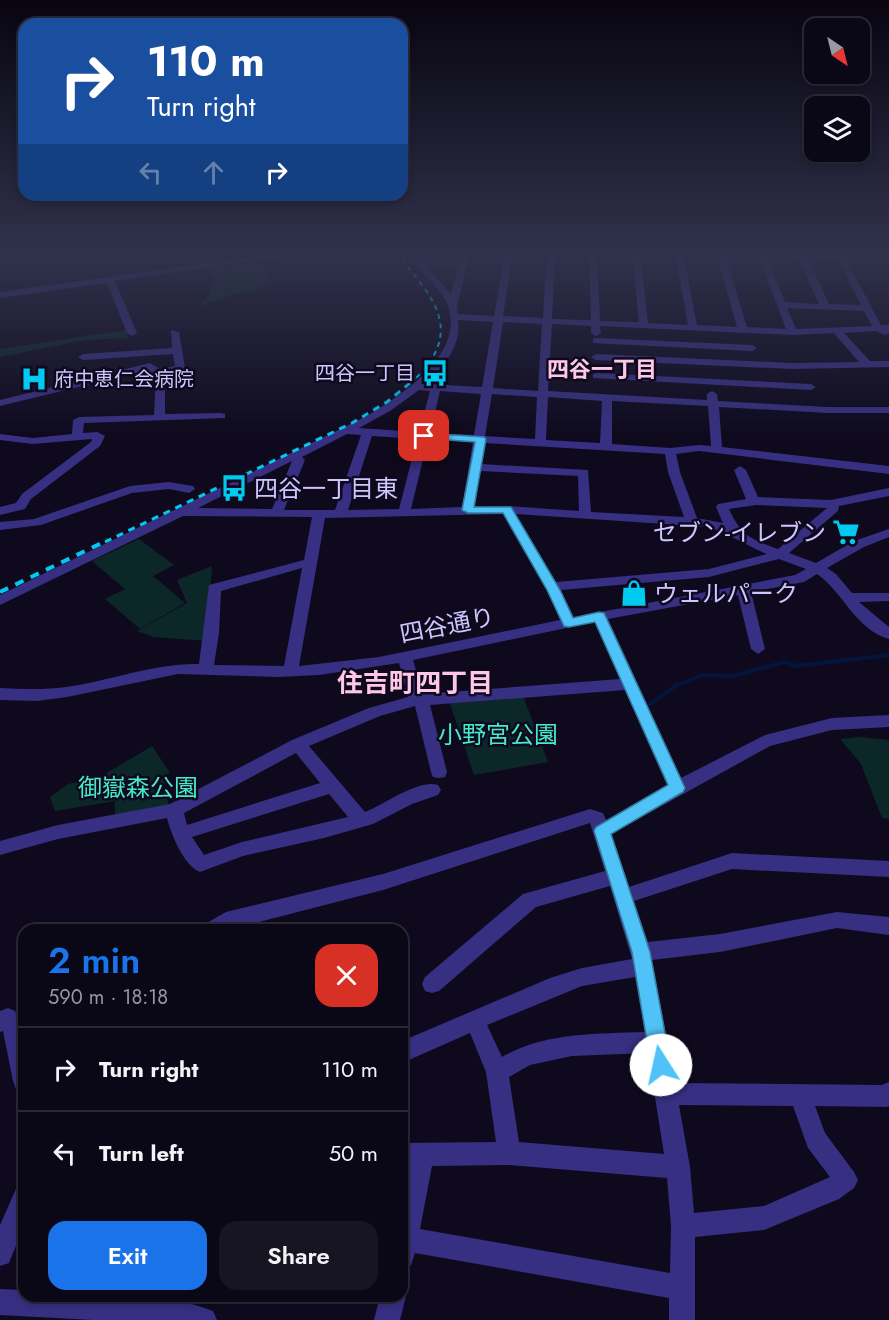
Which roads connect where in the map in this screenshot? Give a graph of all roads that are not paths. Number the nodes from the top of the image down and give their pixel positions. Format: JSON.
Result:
{"nodes":[{"id":1,"x":124,"y":314,"type":"edge"},
{"id":2,"x":453,"y":314,"type":"edge"},
{"id":3,"x":462,"y":314,"type":"edge"},
{"id":4,"x":500,"y":314,"type":"edge"},
{"id":5,"x":547,"y":314,"type":"edge"},
{"id":6,"x":595,"y":314,"type":"edge"},
{"id":7,"x":643,"y":314,"type":"edge"},
{"id":8,"x":690,"y":314,"type":"edge"},
{"id":9,"x":740,"y":314,"type":"edge"},
{"id":10,"x":785,"y":314,"type":"edge"},
{"id":11,"x":872,"y":314,"type":"edge"},
{"id":12,"x":499,"y":320,"type":"junction"},
{"id":13,"x":547,"y":322,"type":"junction"},
{"id":14,"x":595,"y":324,"type":"junction"},
{"id":15,"x":644,"y":326,"type":"junction"},
{"id":16,"x":693,"y":328,"type":"junction"},
{"id":17,"x":745,"y":330,"type":"junction"},
{"id":18,"x":837,"y":331,"type":"junction"},
{"id":19,"x":886,"y":331,"type":"edge"},
{"id":20,"x":174,"y":332,"type":"dead end"},
{"id":21,"x":792,"y":332,"type":"junction"},
{"id":22,"x":132,"y":333,"type":"dead end"},
{"id":23,"x":596,"y":341,"type":"junction"},
{"id":24,"x":752,"y":348,"type":"junction"},
{"id":25,"x":178,"y":351,"type":"junction"},
{"id":26,"x":83,"y":357,"type":"dead end"},
{"id":27,"x":596,"y":357,"type":"junction"},
{"id":28,"x":867,"y":364,"type":"junction"},
{"id":29,"x":889,"y":364,"type":"edge"},
{"id":30,"x":757,"y":365,"type":"junction"},
{"id":31,"x":798,"y":366,"type":"junction"},
{"id":32,"x":158,"y":372,"type":"junction"},
{"id":33,"x":597,"y":376,"type":"junction"},
{"id":34,"x":710,"y":382,"type":"junction"},
{"id":35,"x":417,"y":387,"type":"junction"},
{"id":36,"x":811,"y":387,"type":"junction"},
{"id":37,"x":436,"y":388,"type":"junction"},
{"id":38,"x":489,"y":390,"type":"junction"},
{"id":39,"x":542,"y":393,"type":"junction"},
{"id":40,"x":602,"y":396,"type":"junction"},
{"id":41,"x":0,"y":403,"type":"edge"},
{"id":42,"x":713,"y":403,"type":"junction"},
{"id":43,"x":828,"y":410,"type":"junction"},
{"id":44,"x":889,"y":410,"type":"edge"},
{"id":45,"x":159,"y":416,"type":"junction"},
{"id":46,"x":221,"y":416,"type":"dead end"},
{"id":47,"x":347,"y":431,"type":"junction"},
{"id":48,"x":367,"y":433,"type":"junction"},
{"id":49,"x":424,"y":436,"type":"junction"},
{"id":50,"x":0,"y":437,"type":"edge"},
{"id":51,"x":77,"y":437,"type":"junction"},
{"id":52,"x":481,"y":439,"type":"junction"},
{"id":53,"x":540,"y":443,"type":"junction"},
{"id":54,"x":606,"y":447,"type":"junction"},
{"id":55,"x":717,"y":450,"type":"junction"},
{"id":56,"x":670,"y":451,"type":"junction"},
{"id":57,"x":293,"y":457,"type":"junction"},
{"id":58,"x":476,"y":467,"type":"junction"},
{"id":59,"x":740,"y":470,"type":"dead end"},
{"id":60,"x":889,"y":470,"type":"edge"},
{"id":61,"x":189,"y":489,"type":"dead end"},
{"id":62,"x":889,"y":492,"type":"edge"},
{"id":63,"x":753,"y":501,"type":"junction"},
{"id":64,"x":831,"y":504,"type":"junction"},
{"id":65,"x":468,"y":510,"type":"junction"},
{"id":66,"x":507,"y":510,"type":"junction"},
{"id":67,"x":0,"y":511,"type":"edge"},
{"id":68,"x":181,"y":512,"type":"junction"},
{"id":69,"x":404,"y":513,"type":"junction"},
{"id":70,"x":276,"y":514,"type":"junction"},
{"id":71,"x":320,"y":514,"type":"junction"},
{"id":72,"x":340,"y":514,"type":"junction"},
{"id":73,"x":585,"y":514,"type":"junction"},
{"id":74,"x":692,"y":521,"type":"junction"},
{"id":75,"x":0,"y":526,"type":"edge"},
{"id":76,"x":733,"y":531,"type":"junction"},
{"id":77,"x":889,"y":533,"type":"edge"},
{"id":78,"x":780,"y":554,"type":"junction"},
{"id":79,"x":310,"y":562,"type":"junction"},
{"id":80,"x":819,"y":569,"type":"junction"},
{"id":81,"x":552,"y":587,"type":"junction"},
{"id":82,"x":744,"y":591,"type":"junction"},
{"id":83,"x":889,"y":597,"type":"edge"},
{"id":84,"x":847,"y":598,"type":"junction"},
{"id":85,"x":0,"y":601,"type":"edge"},
{"id":86,"x":599,"y":616,"type":"junction"},
{"id":87,"x":569,"y":623,"type":"junction"},
{"id":88,"x":889,"y":634,"type":"edge"},
{"id":89,"x":758,"y":649,"type":"dead end"},
{"id":90,"x":404,"y":656,"type":"junction"},
{"id":91,"x":206,"y":669,"type":"junction"},
{"id":92,"x":291,"y":671,"type":"junction"},
{"id":93,"x":631,"y":684,"type":"junction"},
{"id":94,"x":0,"y":694,"type":"edge"},
{"id":95,"x":419,"y":700,"type":"junction"},
{"id":96,"x":889,"y":721,"type":"edge"},
{"id":97,"x":298,"y":744,"type":"junction"},
{"id":98,"x":439,"y":772,"type":"dead end"},
{"id":99,"x":332,"y":786,"type":"junction"},
{"id":100,"x":677,"y":788,"type":"junction"},
{"id":101,"x":432,"y":790,"type":"dead end"},
{"id":102,"x":174,"y":810,"type":"junction"},
{"id":103,"x":361,"y":820,"type":"junction"},
{"id":104,"x":602,"y":831,"type":"junction"},
{"id":105,"x":180,"y":834,"type":"junction"},
{"id":106,"x":0,"y":848,"type":"edge"},
{"id":107,"x":889,"y":869,"type":"edge"},
{"id":108,"x":619,"y":886,"type":"junction"},
{"id":109,"x":221,"y":924,"type":"edge"},
{"id":110,"x":889,"y":926,"type":"edge"},
{"id":111,"x":642,"y":959,"type":"junction"},
{"id":112,"x":432,"y":984,"type":"dead end"},
{"id":113,"x":475,"y":1021,"type":"junction"},
{"id":114,"x":0,"y":1022,"type":"edge"},
{"id":115,"x":18,"y":1042,"type":"edge"},
{"id":116,"x":657,"y":1042,"type":"junction"},
{"id":117,"x":408,"y":1049,"type":"edge"},
{"id":118,"x":497,"y":1072,"type":"junction"},
{"id":119,"x":889,"y":1093,"type":"edge"},
{"id":120,"x":666,"y":1094,"type":"junction"},
{"id":121,"x":800,"y":1095,"type":"junction"},
{"id":122,"x":509,"y":1153,"type":"junction"},
{"id":123,"x":412,"y":1156,"type":"edge"},
{"id":124,"x":678,"y":1167,"type":"junction"},
{"id":125,"x":408,"y":1202,"type":"edge"},
{"id":126,"x":18,"y":1211,"type":"edge"},
{"id":127,"x":682,"y":1226,"type":"junction"},
{"id":128,"x":408,"y":1248,"type":"edge"},
{"id":129,"x":0,"y":1254,"type":"edge"},
{"id":130,"x":683,"y":1288,"type":"junction"},
{"id":131,"x":0,"y":1302,"type":"edge"},
{"id":132,"x":392,"y":1302,"type":"edge"},
{"id":133,"x":148,"y":1303,"type":"edge"},
{"id":134,"x":204,"y":1320,"type":"edge"},
{"id":135,"x":387,"y":1320,"type":"edge"},
{"id":136,"x":682,"y":1320,"type":"edge"}],
"edges":[{"from":1,"to":22,"type":"street"},
{"from":2,"to":35,"type":"street"},
{"from":3,"to":12,"type":"street"},
{"from":4,"to":12,"type":"street"},
{"from":5,"to":13,"type":"street"},
{"from":6,"to":14,"type":"street"},
{"from":7,"to":15,"type":"street"},
{"from":8,"to":16,"type":"street"},
{"from":9,"to":17,"type":"street"},
{"from":10,"to":21,"type":"street"},
{"from":11,"to":19,"type":"street"},
{"from":12,"to":13,"type":"street"},
{"from":12,"to":38,"type":"street"},
{"from":13,"to":14,"type":"street"},
{"from":13,"to":39,"type":"street"},
{"from":14,"to":15,"type":"street"},
{"from":14,"to":23,"type":"street"},
{"from":15,"to":16,"type":"street"},
{"from":16,"to":17,"type":"street"},
{"from":17,"to":21,"type":"street"},
{"from":17,"to":24,"type":"street"},
{"from":18,"to":19,"type":"street"},
{"from":18,"to":21,"type":"street"},
{"from":18,"to":28,"type":"street"},
{"from":20,"to":25,"type":"street"},
{"from":23,"to":24,"type":"street"},
{"from":23,"to":27,"type":"street"},
{"from":24,"to":30,"type":"street"},
{"from":25,"to":26,"type":"street"},
{"from":25,"to":32,"type":"street"},
{"from":27,"to":30,"type":"street"},
{"from":27,"to":33,"type":"street"},
{"from":28,"to":29,"type":"street"},
{"from":28,"to":31,"type":"street"},
{"from":30,"to":31,"type":"street"},
{"from":31,"to":36,"type":"street"},
{"from":32,"to":41,"type":"street"},
{"from":32,"to":45,"type":"street"},
{"from":33,"to":34,"type":"street"},
{"from":33,"to":40,"type":"street"},
{"from":34,"to":36,"type":"street"},
{"from":34,"to":42,"type":"street"},
{"from":35,"to":37,"type":"street"},
{"from":35,"to":47,"type":"street"},
{"from":36,"to":43,"type":"street"},
{"from":37,"to":38,"type":"street"},
{"from":37,"to":49,"type":"street"},
{"from":38,"to":39,"type":"street"},
{"from":38,"to":52,"type":"street"},
{"from":39,"to":40,"type":"street"},
{"from":39,"to":53,"type":"street"},
{"from":40,"to":42,"type":"street"},
{"from":40,"to":54,"type":"street"},
{"from":42,"to":43,"type":"street"},
{"from":42,"to":55,"type":"street"},
{"from":43,"to":44,"type":"street"},
{"from":45,"to":46,"type":"street"},
{"from":45,"to":51,"type":"street"},
{"from":47,"to":48,"type":"street"},
{"from":47,"to":57,"type":"street"},
{"from":48,"to":49,"type":"street"},
{"from":48,"to":72,"type":"street"},
{"from":49,"to":52,"type":"street"},
{"from":49,"to":69,"type":"street"},
{"from":50,"to":51,"type":"street"},
{"from":51,"to":67,"type":"street"},
{"from":52,"to":53,"type":"street"},
{"from":52,"to":58,"type":"street"},
{"from":53,"to":54,"type":"street"},
{"from":54,"to":56,"type":"street"},
{"from":55,"to":56,"type":"street"},
{"from":55,"to":60,"type":"street"},
{"from":56,"to":74,"type":"street"},
{"from":57,"to":68,"type":"street"},
{"from":57,"to":70,"type":"street"},
{"from":58,"to":65,"type":"street"},
{"from":58,"to":73,"type":"street"},
{"from":59,"to":63,"type":"street"},
{"from":61,"to":75,"type":"street"},
{"from":62,"to":64,"type":"street"},
{"from":63,"to":64,"type":"street"},
{"from":63,"to":76,"type":"street"},
{"from":64,"to":78,"type":"street"},
{"from":65,"to":66,"type":"street"},
{"from":65,"to":69,"type":"street"},
{"from":66,"to":73,"type":"street"},
{"from":66,"to":81,"type":"street"},
{"from":68,"to":70,"type":"street"},
{"from":68,"to":85,"type":"street"},
{"from":69,"to":72,"type":"street"},
{"from":70,"to":71,"type":"street"},
{"from":71,"to":72,"type":"street"},
{"from":71,"to":79,"type":"street"},
{"from":73,"to":74,"type":"street"},
{"from":74,"to":76,"type":"street"},
{"from":76,"to":78,"type":"street"},
{"from":77,"to":80,"type":"street","name":"四谷通り"},
{"from":78,"to":80,"type":"street"},
{"from":78,"to":81,"type":"street"},
{"from":79,"to":91,"type":"street"},
{"from":79,"to":92,"type":"street"},
{"from":80,"to":82,"type":"street","name":"四谷通り"},
{"from":80,"to":84,"type":"street"},
{"from":81,"to":87,"type":"street"},
{"from":82,"to":86,"type":"street","name":"四谷通り"},
{"from":82,"to":89,"type":"street"},
{"from":83,"to":84,"type":"street"},
{"from":84,"to":88,"type":"street"},
{"from":86,"to":87,"type":"street","name":"四谷通り"},
{"from":86,"to":93,"type":"street"},
{"from":87,"to":90,"type":"street","name":"四谷通り"},
{"from":90,"to":92,"type":"street","name":"四谷通り"},
{"from":90,"to":95,"type":"street"},
{"from":91,"to":92,"type":"street","name":"四谷通り"},
{"from":91,"to":94,"type":"street","name":"四谷通り"},
{"from":93,"to":95,"type":"street"},
{"from":93,"to":100,"type":"street"},
{"from":95,"to":97,"type":"street"},
{"from":95,"to":98,"type":"street"},
{"from":96,"to":100,"type":"street"},
{"from":97,"to":99,"type":"street"},
{"from":97,"to":102,"type":"street"},
{"from":99,"to":103,"type":"street"},
{"from":99,"to":105,"type":"street"},
{"from":100,"to":104,"type":"street"},
{"from":101,"to":103,"type":"street"},
{"from":102,"to":105,"type":"street"},
{"from":102,"to":106,"type":"street"},
{"from":103,"to":105,"type":"street"},
{"from":104,"to":108,"type":"street"},
{"from":104,"to":109,"type":"street"},
{"from":107,"to":108,"type":"street"},
{"from":108,"to":111,"type":"street"},
{"from":108,"to":112,"type":"street"},
{"from":110,"to":111,"type":"street"},
{"from":111,"to":113,"type":"street"},
{"from":111,"to":116,"type":"street"},
{"from":113,"to":117,"type":"street"},
{"from":113,"to":118,"type":"street"},
{"from":114,"to":115,"type":"street"},
{"from":116,"to":118,"type":"street"},
{"from":116,"to":120,"type":"street"},
{"from":118,"to":122,"type":"street"},
{"from":119,"to":121,"type":"street"},
{"from":120,"to":121,"type":"street"},
{"from":120,"to":124,"type":"street"},
{"from":121,"to":127,"type":"street"},
{"from":122,"to":123,"type":"street"},
{"from":122,"to":124,"type":"street"},
{"from":123,"to":125,"type":"street"},
{"from":124,"to":127,"type":"street"},
{"from":126,"to":129,"type":"street"},
{"from":127,"to":130,"type":"street"},
{"from":128,"to":130,"type":"street"},
{"from":130,"to":136,"type":"street"},
{"from":131,"to":133,"type":"street"},
{"from":132,"to":135,"type":"street"},
{"from":133,"to":134,"type":"street"}]}
